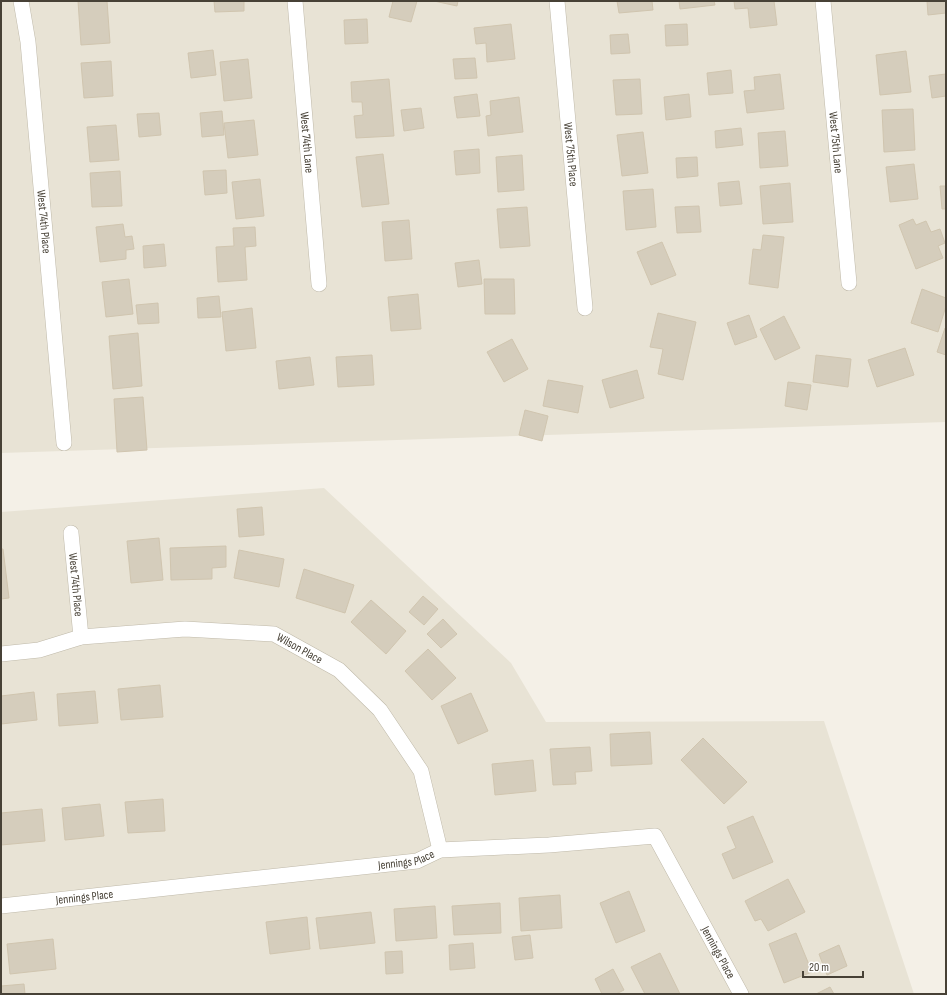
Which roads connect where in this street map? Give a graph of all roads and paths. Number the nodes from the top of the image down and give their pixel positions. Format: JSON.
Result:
{"nodes":[{"id":1,"x":21,"y":1,"type":"edge"},
{"id":2,"x":295,"y":1,"type":"edge"},
{"id":3,"x":557,"y":1,"type":"edge"},
{"id":4,"x":823,"y":1,"type":"edge"},
{"id":5,"x":849,"y":283,"type":"dead end"},
{"id":6,"x":319,"y":284,"type":"dead end"},
{"id":7,"x":585,"y":308,"type":"dead end"},
{"id":8,"x":64,"y":443,"type":"dead end"},
{"id":9,"x":71,"y":533,"type":"dead end"},
{"id":10,"x":81,"y":637,"type":"junction"},
{"id":11,"x":1,"y":654,"type":"edge"},
{"id":12,"x":440,"y":850,"type":"junction"},
{"id":13,"x":1,"y":906,"type":"edge"},
{"id":14,"x":742,"y":994,"type":"edge"}],
"edges":[{"from":1,"to":8,"type":"street","name":"West 74th Place"},
{"from":2,"to":6,"type":"street","name":"West 74th Lane"},
{"from":3,"to":7,"type":"street","name":"West 75th Place"},
{"from":4,"to":5,"type":"street","name":"West 75th Lane"},
{"from":9,"to":10,"type":"street","name":"West 74th Place"},
{"from":10,"to":11,"type":"street","name":"Wilson Place"},
{"from":10,"to":12,"type":"street","name":"Wilson Place"},
{"from":12,"to":13,"type":"street","name":"Jennings Place"},
{"from":12,"to":14,"type":"street","name":"Jennings Place"}]}
